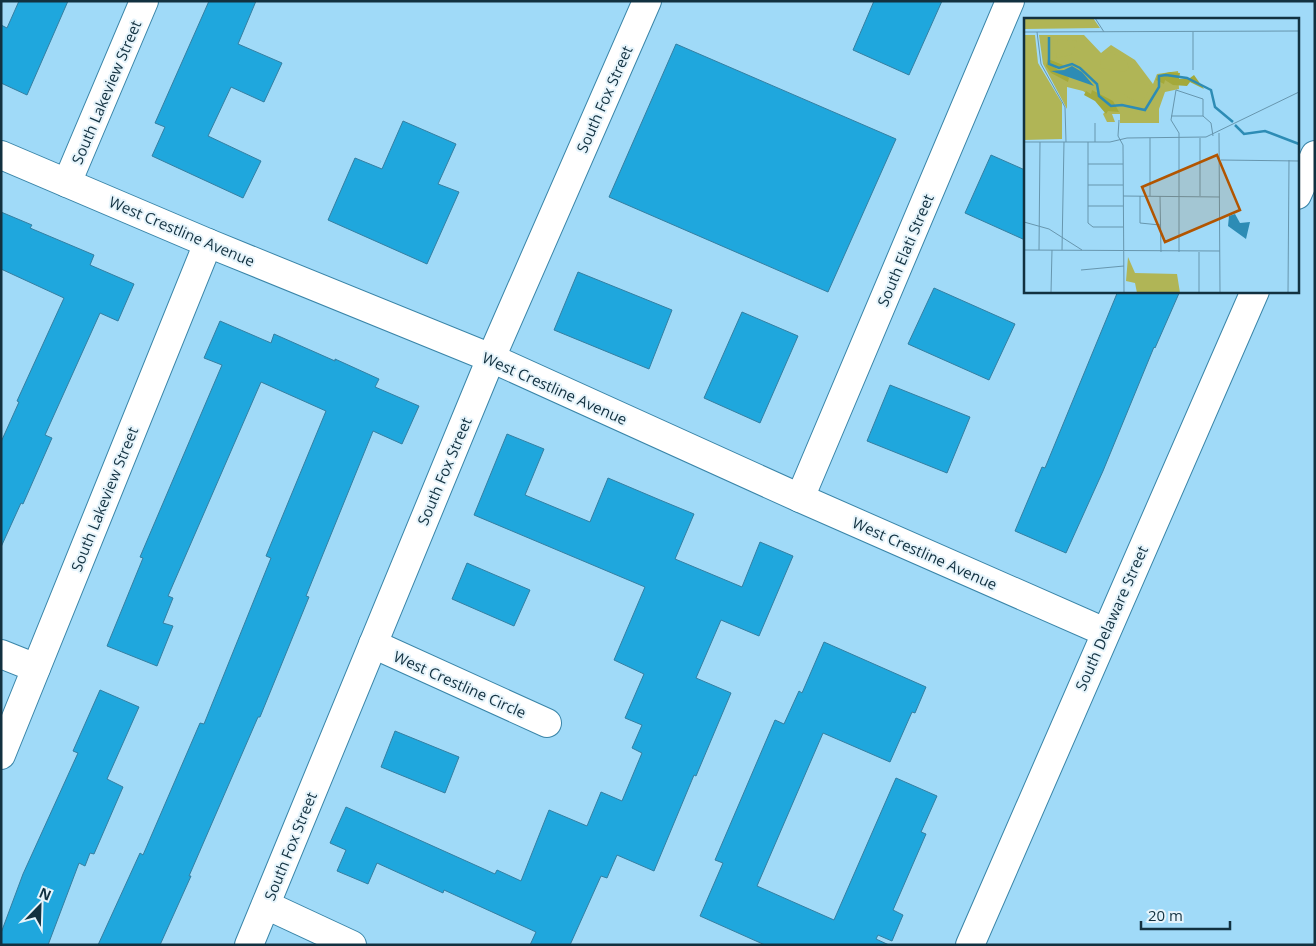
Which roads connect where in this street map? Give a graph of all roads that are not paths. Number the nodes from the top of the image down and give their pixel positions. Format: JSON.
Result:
{"nodes":[{"id":1,"x":144,"y":1,"type":"edge"},
{"id":2,"x":647,"y":1,"type":"edge"},
{"id":3,"x":1010,"y":1,"type":"edge"},
{"id":4,"x":1,"y":155,"type":"edge"},
{"id":5,"x":1315,"y":155,"type":"edge"},
{"id":6,"x":67,"y":183,"type":"junction"},
{"id":7,"x":1298,"y":193,"type":"edge"},
{"id":8,"x":208,"y":243,"type":"junction"},
{"id":9,"x":1255,"y":292,"type":"edge"},
{"id":10,"x":491,"y":358,"type":"junction"},
{"id":11,"x":800,"y":498,"type":"junction"},
{"id":12,"x":1105,"y":632,"type":"junction"},
{"id":13,"x":373,"y":644,"type":"junction"},
{"id":14,"x":1,"y":654,"type":"edge"},
{"id":15,"x":36,"y":668,"type":"junction"},
{"id":16,"x":547,"y":723,"type":"dead end"},
{"id":17,"x":1,"y":756,"type":"edge"},
{"id":18,"x":266,"y":906,"type":"junction"},
{"id":19,"x":249,"y":945,"type":"edge"},
{"id":20,"x":352,"y":945,"type":"edge"},
{"id":21,"x":970,"y":945,"type":"edge"}],
"edges":[{"from":1,"to":6,"type":"street","name":"South Lakeview Street"},
{"from":2,"to":10,"type":"street","name":"South Fox Street"},
{"from":3,"to":11,"type":"street","name":"South Elati Street"},
{"from":4,"to":6,"type":"street","name":"West Crestline Avenue"},
{"from":5,"to":7,"type":"street"},
{"from":6,"to":8,"type":"street","name":"West Crestline Avenue"},
{"from":8,"to":10,"type":"street","name":"West Crestline Avenue"},
{"from":8,"to":15,"type":"street","name":"South Lakeview Street"},
{"from":9,"to":12,"type":"street","name":"South Delaware Street"},
{"from":10,"to":11,"type":"street","name":"West Crestline Avenue"},
{"from":10,"to":13,"type":"street","name":"South Fox Street"},
{"from":11,"to":12,"type":"street","name":"West Crestline Avenue"},
{"from":12,"to":21,"type":"street","name":"South Delaware Street"},
{"from":13,"to":16,"type":"street","name":"West Crestline Circle"},
{"from":13,"to":18,"type":"street","name":"South Fox Street"},
{"from":14,"to":15,"type":"street"},
{"from":15,"to":17,"type":"street","name":"South Lakeview Street"},
{"from":18,"to":19,"type":"street","name":"South Fox Street"},
{"from":18,"to":20,"type":"street"}]}
